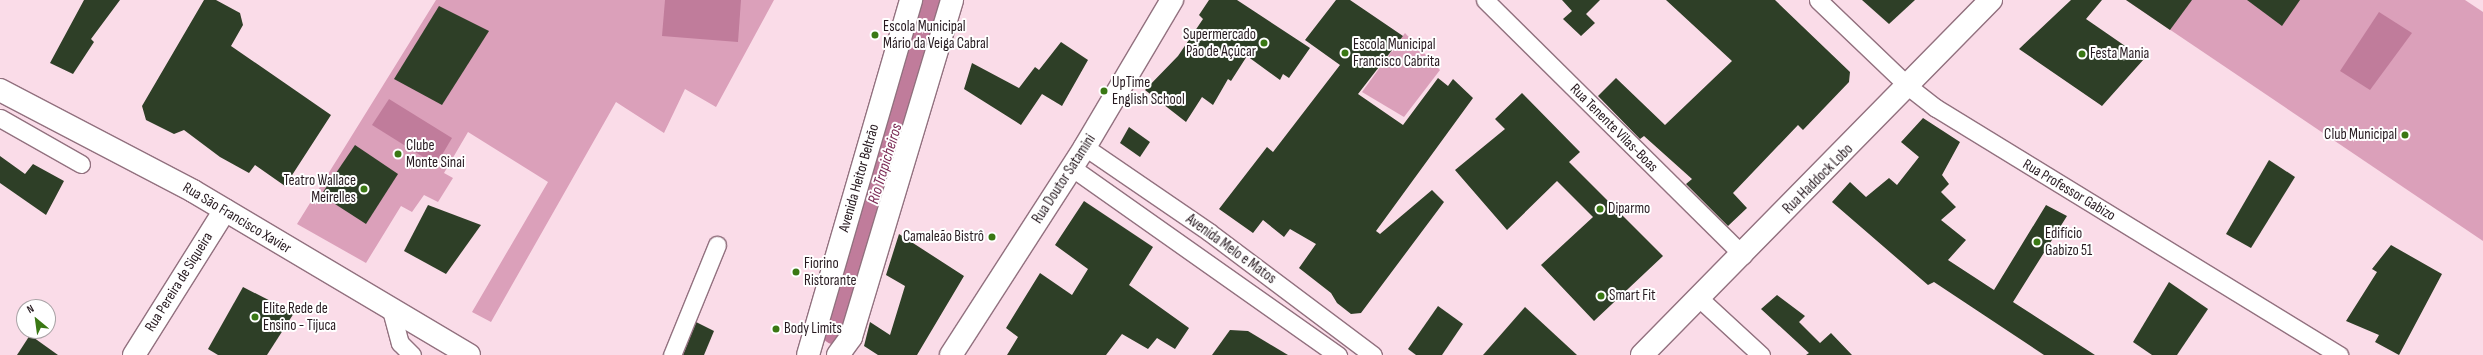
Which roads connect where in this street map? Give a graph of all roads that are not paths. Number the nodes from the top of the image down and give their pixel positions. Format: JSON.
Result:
{"nodes":[{"id":1,"x":911,"y":0,"type":"edge"},
{"id":2,"x":952,"y":0,"type":"edge"},
{"id":3,"x":1172,"y":0,"type":"edge"},
{"id":4,"x":1485,"y":0,"type":"edge"},
{"id":5,"x":1818,"y":0,"type":"edge"},
{"id":6,"x":1991,"y":0,"type":"edge"},
{"id":7,"x":1908,"y":87,"type":"junction"},
{"id":8,"x":0,"y":90,"type":"edge"},
{"id":9,"x":0,"y":118,"type":"edge"},
{"id":10,"x":1084,"y":147,"type":"junction"},
{"id":11,"x":81,"y":164,"type":"dead end"},
{"id":12,"x":1071,"y":167,"type":"junction"},
{"id":13,"x":225,"y":210,"type":"junction"},
{"id":14,"x":717,"y":246,"type":"dead end"},
{"id":15,"x":1743,"y":255,"type":"junction"},
{"id":16,"x":1700,"y":299,"type":"junction"},
{"id":17,"x":391,"y":310,"type":"junction"},
{"id":18,"x":853,"y":346,"type":"edge"},
{"id":19,"x":134,"y":355,"type":"edge"},
{"id":20,"x":412,"y":355,"type":"edge"},
{"id":21,"x":469,"y":355,"type":"edge"},
{"id":22,"x":672,"y":355,"type":"edge"},
{"id":23,"x":808,"y":355,"type":"edge"},
{"id":24,"x":838,"y":355,"type":"edge"},
{"id":25,"x":951,"y":355,"type":"edge"},
{"id":26,"x":1338,"y":355,"type":"edge"},
{"id":27,"x":1373,"y":355,"type":"edge"},
{"id":28,"x":1642,"y":355,"type":"edge"},
{"id":29,"x":1761,"y":355,"type":"edge"},
{"id":30,"x":2339,"y":355,"type":"edge"}],
"edges":[{"from":1,"to":23,"type":"main road","name":"Avenida Heitor Beltrão"},
{"from":2,"to":18,"type":"main road"},
{"from":3,"to":10,"type":"main road","name":"Rua Doutor Satamini"},
{"from":4,"to":15,"type":"street","name":"Rua Tenente Vilas-Boas"},
{"from":5,"to":7,"type":"street","name":"Rua Professor Gabizo"},
{"from":6,"to":7,"type":"main road","name":"Rua Haddock Lobo"},
{"from":7,"to":15,"type":"main road","name":"Rua Haddock Lobo"},
{"from":7,"to":30,"type":"street","name":"Rua Professor Gabizo"},
{"from":8,"to":13,"type":"main road","name":"Rua São Francisco Xavier"},
{"from":9,"to":11,"type":"street"},
{"from":10,"to":12,"type":"main road","name":"Rua Doutor Satamini"},
{"from":10,"to":27,"type":"street","name":"Avenida Melo e Matos"},
{"from":12,"to":25,"type":"main road","name":"Rua Doutor Satamini"},
{"from":12,"to":26,"type":"street","name":"Avenida Melo e Matos"},
{"from":13,"to":17,"type":"main road","name":"Rua São Francisco Xavier"},
{"from":13,"to":19,"type":"main road","name":"Rua Pereira de Siqueira"},
{"from":14,"to":22,"type":"street"},
{"from":15,"to":16,"type":"main road","name":"Rua Haddock Lobo"},
{"from":16,"to":28,"type":"main road","name":"Rua Haddock Lobo"},
{"from":16,"to":29,"type":"street"},
{"from":17,"to":20,"type":"street"},
{"from":17,"to":21,"type":"main road","name":"Rua São Francisco Xavier"},
{"from":18,"to":24,"type":"main road"}]}
